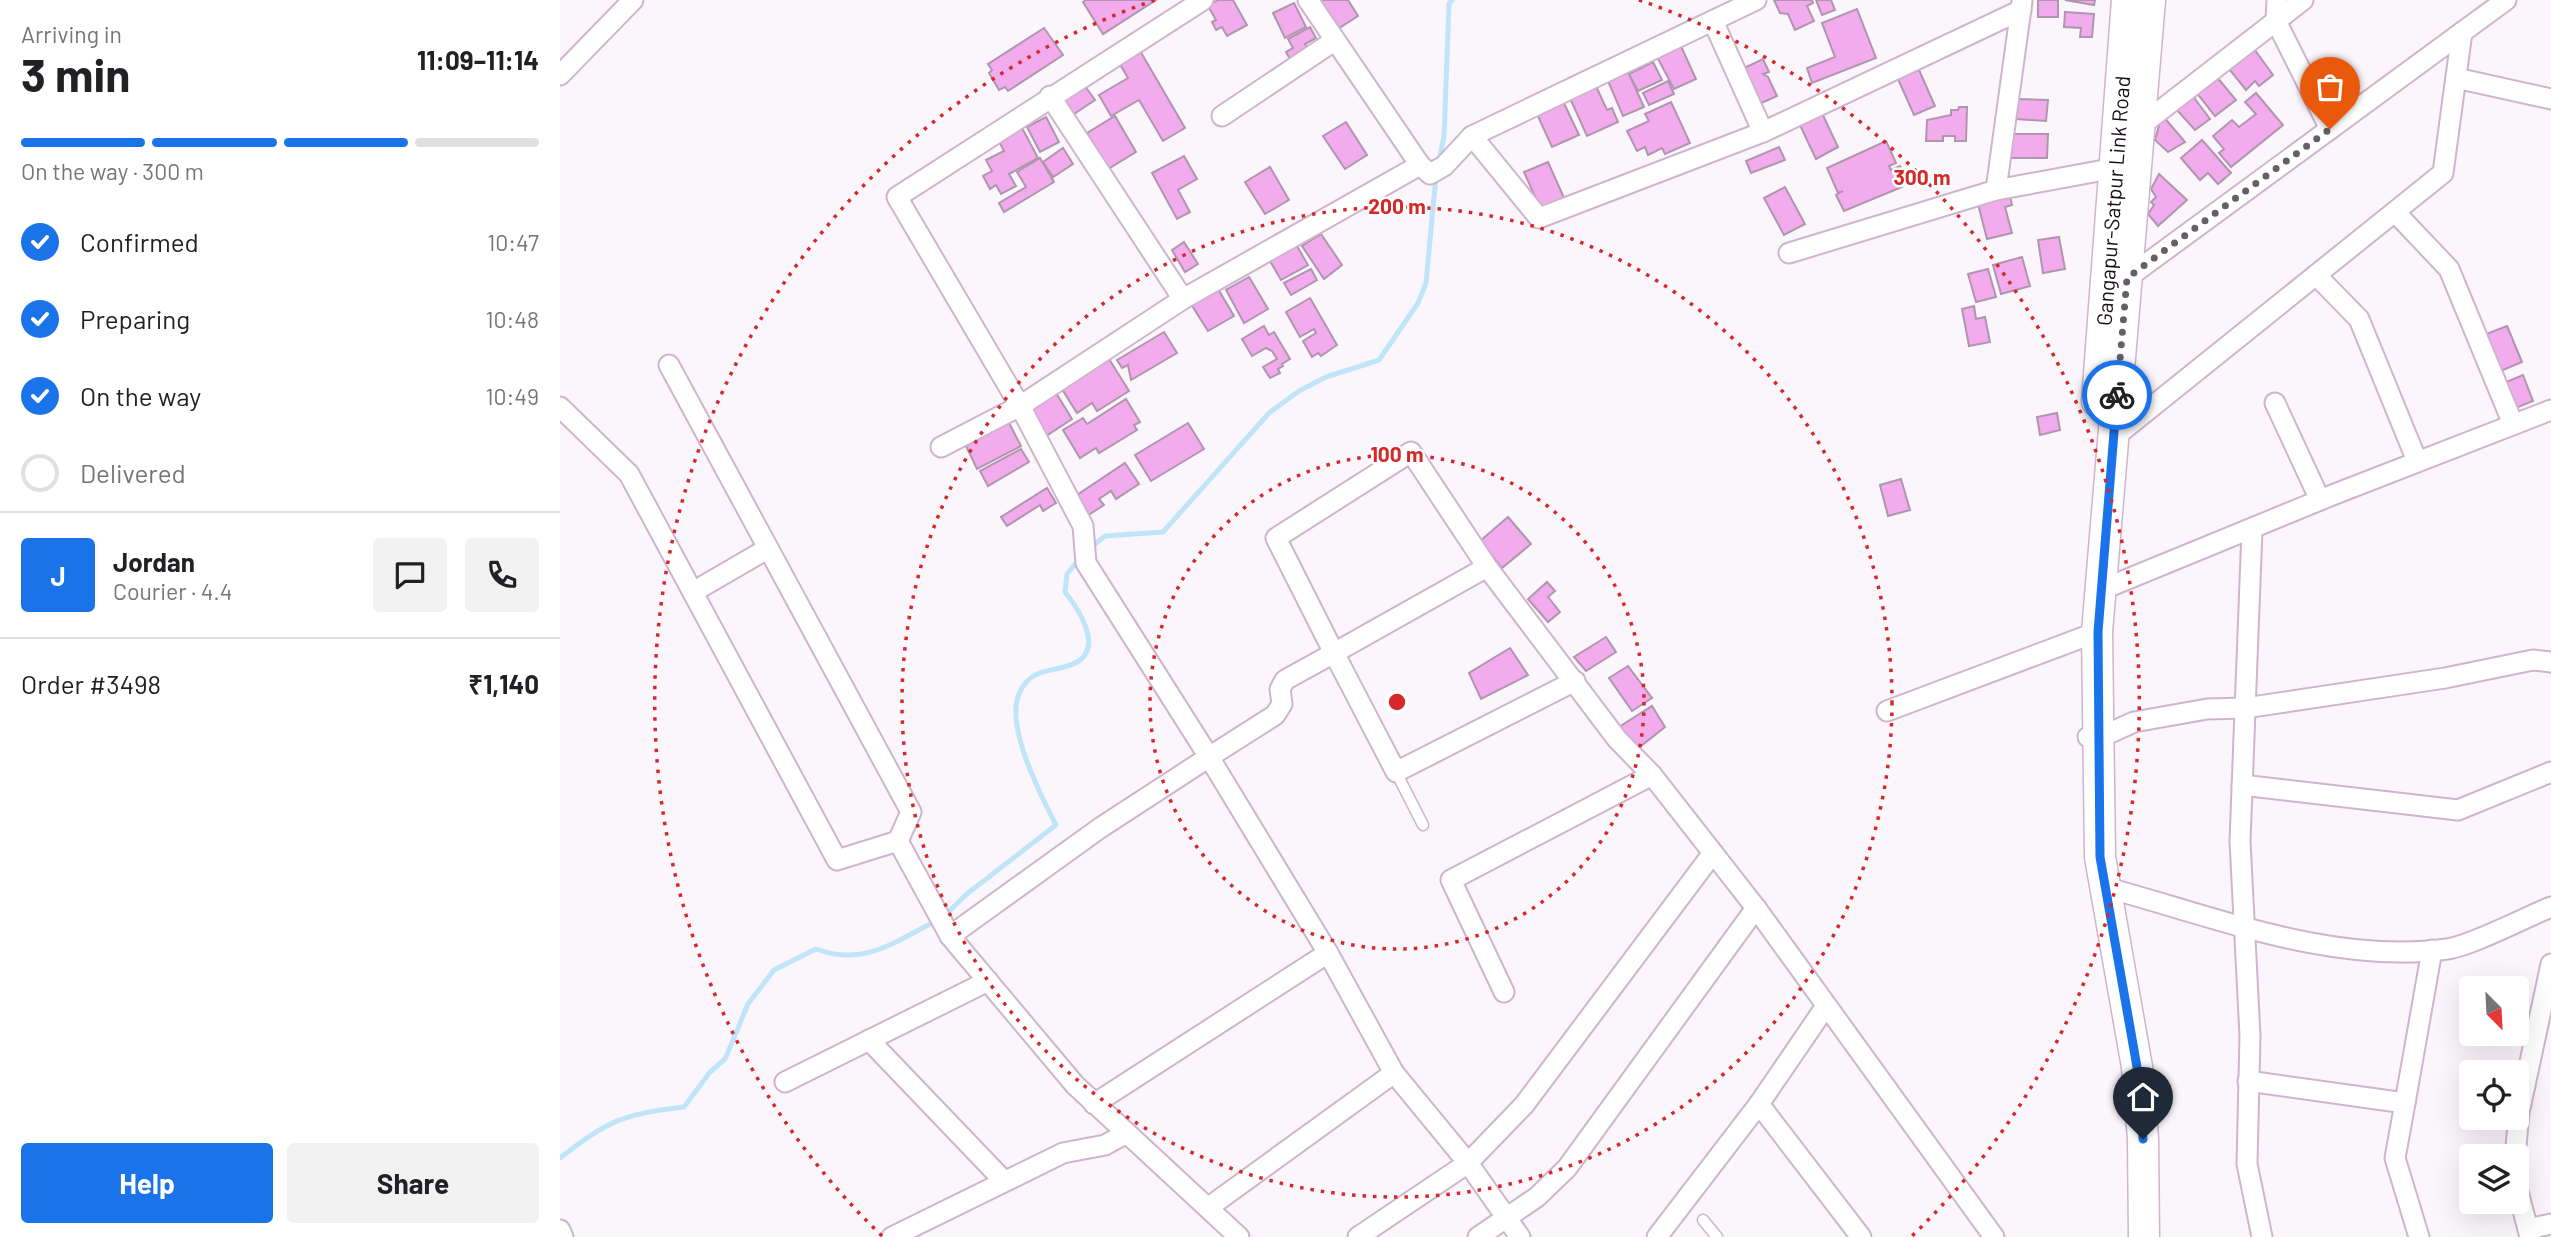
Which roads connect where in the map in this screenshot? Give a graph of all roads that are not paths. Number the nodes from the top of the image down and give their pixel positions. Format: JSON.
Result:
{"nodes":[{"id":1,"x":633,"y":0,"type":"edge"},
{"id":2,"x":1203,"y":0,"type":"edge"},
{"id":3,"x":1308,"y":0,"type":"edge"},
{"id":4,"x":1756,"y":0,"type":"edge"},
{"id":5,"x":2127,"y":0,"type":"edge"},
{"id":6,"x":2150,"y":0,"type":"edge"},
{"id":7,"x":2277,"y":0,"type":"edge"},
{"id":8,"x":2303,"y":0,"type":"edge"},
{"id":9,"x":2506,"y":0,"type":"edge"},
{"id":10,"x":2021,"y":5,"type":"edge"},
{"id":11,"x":1713,"y":21,"type":"junction"},
{"id":12,"x":2276,"y":21,"type":"junction"},
{"id":13,"x":2462,"y":32,"type":"junction"},
{"id":14,"x":1334,"y":41,"type":"junction"},
{"id":15,"x":560,"y":75,"type":"edge"},
{"id":16,"x":2456,"y":78,"type":"junction"},
{"id":17,"x":1050,"y":96,"type":"junction"},
{"id":18,"x":2551,"y":99,"type":"edge"},
{"id":19,"x":1222,"y":116,"type":"dead end"},
{"id":20,"x":2139,"y":127,"type":"junction"},
{"id":21,"x":2330,"y":129,"type":"junction"},
{"id":22,"x":1763,"y":132,"type":"junction"},
{"id":23,"x":1472,"y":136,"type":"junction"},
{"id":24,"x":2125,"y":166,"type":"junction"},
{"id":25,"x":1431,"y":168,"type":"junction"},
{"id":26,"x":1996,"y":190,"type":"junction"},
{"id":27,"x":2395,"y":212,"type":"junction"},
{"id":28,"x":1789,"y":253,"type":"dead end"},
{"id":29,"x":2316,"y":275,"type":"junction"},
{"id":30,"x":2116,"y":278,"type":"junction"},
{"id":31,"x":1184,"y":299,"type":"junction"},
{"id":32,"x":669,"y":365,"type":"dead end"},
{"id":33,"x":2275,"y":403,"type":"dead end"},
{"id":34,"x":1020,"y":406,"type":"junction"},
{"id":35,"x":560,"y":407,"type":"edge"},
{"id":36,"x":2551,"y":410,"type":"edge"},
{"id":37,"x":2512,"y":424,"type":"junction"},
{"id":38,"x":2113,"y":438,"type":"junction"},
{"id":39,"x":941,"y":447,"type":"dead end"},
{"id":40,"x":2417,"y":461,"type":"junction"},
{"id":41,"x":2320,"y":500,"type":"junction"},
{"id":42,"x":2252,"y":530,"type":"junction"},
{"id":43,"x":767,"y":549,"type":"junction"},
{"id":44,"x":1487,"y":568,"type":"junction"},
{"id":45,"x":2101,"y":590,"type":"junction"},
{"id":46,"x":693,"y":592,"type":"junction"},
{"id":47,"x":2090,"y":635,"type":"junction"},
{"id":48,"x":1334,"y":653,"type":"junction"},
{"id":49,"x":2551,"y":662,"type":"edge"},
{"id":50,"x":1575,"y":681,"type":"junction"},
{"id":51,"x":2245,"y":708,"type":"junction"},
{"id":52,"x":1887,"y":711,"type":"dead end"},
{"id":53,"x":2093,"y":737,"type":"junction"},
{"id":54,"x":1209,"y":757,"type":"junction"},
{"id":55,"x":1395,"y":772,"type":"junction"},
{"id":56,"x":2551,"y":772,"type":"edge"},
{"id":57,"x":1652,"y":775,"type":"junction"},
{"id":58,"x":2242,"y":785,"type":"junction"},
{"id":59,"x":1423,"y":825,"type":"dead end"},
{"id":60,"x":898,"y":841,"type":"junction"},
{"id":61,"x":1713,"y":853,"type":"junction"},
{"id":62,"x":2104,"y":887,"type":"junction"},
{"id":63,"x":2551,"y":907,"type":"edge"},
{"id":64,"x":1756,"y":908,"type":"junction"},
{"id":65,"x":944,"y":924,"type":"junction"},
{"id":66,"x":2242,"y":924,"type":"junction"},
{"id":67,"x":2432,"y":950,"type":"junction"},
{"id":68,"x":1328,"y":953,"type":"junction"},
{"id":69,"x":2551,"y":964,"type":"edge"},
{"id":70,"x":988,"y":981,"type":"junction"},
{"id":71,"x":1504,"y":992,"type":"dead end"},
{"id":72,"x":1826,"y":1006,"type":"junction"},
{"id":73,"x":869,"y":1041,"type":"junction"},
{"id":74,"x":1394,"y":1073,"type":"junction"},
{"id":75,"x":2248,"y":1081,"type":"junction"},
{"id":76,"x":785,"y":1082,"type":"dead end"},
{"id":77,"x":2405,"y":1103,"type":"junction"},
{"id":78,"x":1094,"y":1104,"type":"junction"},
{"id":79,"x":1759,"y":1104,"type":"junction"},
{"id":80,"x":1125,"y":1134,"type":"junction"},
{"id":81,"x":2516,"y":1144,"type":"edge"},
{"id":82,"x":1468,"y":1163,"type":"junction"},
{"id":83,"x":1004,"y":1181,"type":"junction"},
{"id":84,"x":1209,"y":1207,"type":"junction"},
{"id":85,"x":2524,"y":1214,"type":"edge"},
{"id":86,"x":1507,"y":1217,"type":"junction"},
{"id":87,"x":1703,"y":1220,"type":"dead end"},
{"id":88,"x":2551,"y":1224,"type":"edge"},
{"id":89,"x":560,"y":1230,"type":"edge"},
{"id":90,"x":2529,"y":1233,"type":"edge"},
{"id":91,"x":564,"y":1237,"type":"edge"},
{"id":92,"x":892,"y":1237,"type":"edge"},
{"id":93,"x":1239,"y":1237,"type":"edge"},
{"id":94,"x":1358,"y":1237,"type":"edge"},
{"id":95,"x":1478,"y":1237,"type":"edge"},
{"id":96,"x":1521,"y":1237,"type":"edge"},
{"id":97,"x":1657,"y":1237,"type":"edge"},
{"id":98,"x":1717,"y":1237,"type":"edge"},
{"id":99,"x":1861,"y":1237,"type":"edge"},
{"id":100,"x":1994,"y":1237,"type":"edge"},
{"id":101,"x":2129,"y":1237,"type":"edge"},
{"id":102,"x":2144,"y":1237,"type":"edge"},
{"id":103,"x":2262,"y":1237,"type":"edge"},
{"id":104,"x":2419,"y":1237,"type":"edge"}],
"edges":[{"from":1,"to":15,"type":"street"},
{"from":2,"to":17,"type":"street"},
{"from":3,"to":14,"type":"street"},
{"from":4,"to":11,"type":"street"},
{"from":5,"to":24,"type":"main road","name":"Gangapur-Satpur Link Road"},
{"from":6,"to":20,"type":"main road","name":"Gangapur-Satpur Link Road"},
{"from":7,"to":12,"type":"street"},
{"from":8,"to":12,"type":"street"},
{"from":9,"to":13,"type":"street"},
{"from":10,"to":22,"type":"street"},
{"from":10,"to":26,"type":"street"},
{"from":11,"to":22,"type":"street"},
{"from":11,"to":23,"type":"street"},
{"from":12,"to":20,"type":"street"},
{"from":12,"to":21,"type":"street"},
{"from":13,"to":16,"type":"street"},
{"from":13,"to":21,"type":"street"},
{"from":14,"to":19,"type":"street"},
{"from":14,"to":25,"type":"street"},
{"from":16,"to":18,"type":"street"},
{"from":16,"to":27,"type":"street"},
{"from":17,"to":31,"type":"street"},
{"from":17,"to":34,"type":"street"},
{"from":20,"to":24,"type":"main road","name":"Gangapur-Satpur Link Road"},
{"from":21,"to":30,"type":"street"},
{"from":22,"to":23,"type":"street"},
{"from":23,"to":25,"type":"street"},
{"from":24,"to":26,"type":"street"},
{"from":24,"to":30,"type":"main road","name":"Gangapur-Satpur Link Road"},
{"from":25,"to":31,"type":"street"},
{"from":26,"to":28,"type":"street"},
{"from":27,"to":29,"type":"street"},
{"from":27,"to":37,"type":"street"},
{"from":29,"to":38,"type":"street"},
{"from":29,"to":40,"type":"street"},
{"from":30,"to":38,"type":"main road","name":"Gangapur-Satpur Link Road"},
{"from":30,"to":47,"type":"main road","name":"Gangapur-Satpur Link Road"},
{"from":31,"to":34,"type":"street"},
{"from":32,"to":43,"type":"street"},
{"from":33,"to":41,"type":"street"},
{"from":34,"to":39,"type":"street"},
{"from":34,"to":54,"type":"street"},
{"from":35,"to":46,"type":"street"},
{"from":36,"to":37,"type":"street"},
{"from":37,"to":40,"type":"street"},
{"from":38,"to":45,"type":"main road","name":"Gangapur-Satpur Link Road"},
{"from":40,"to":41,"type":"street"},
{"from":41,"to":42,"type":"street"},
{"from":42,"to":45,"type":"street"},
{"from":42,"to":51,"type":"street"},
{"from":43,"to":46,"type":"street"},
{"from":43,"to":60,"type":"street"},
{"from":44,"to":48,"type":"street"},
{"from":44,"to":48,"type":"street"},
{"from":44,"to":50,"type":"street"},
{"from":45,"to":47,"type":"main road","name":"Gangapur-Satpur Link Road"},
{"from":46,"to":60,"type":"street"},
{"from":47,"to":52,"type":"street"},
{"from":47,"to":53,"type":"main road","name":"Gangapur-Satpur Link Road"},
{"from":48,"to":54,"type":"street"},
{"from":48,"to":55,"type":"street"},
{"from":49,"to":51,"type":"street"},
{"from":50,"to":55,"type":"street"},
{"from":50,"to":57,"type":"street"},
{"from":51,"to":53,"type":"street"},
{"from":51,"to":58,"type":"street"},
{"from":53,"to":62,"type":"main road","name":"Gangapur-Satpur Link Road"},
{"from":53,"to":101,"type":"main road","name":"Gangapur-Satpur Link Road"},
{"from":54,"to":65,"type":"street"},
{"from":54,"to":68,"type":"street"},
{"from":55,"to":59,"type":"lane"},
{"from":56,"to":58,"type":"street"},
{"from":57,"to":61,"type":"street"},
{"from":57,"to":71,"type":"street"},
{"from":58,"to":66,"type":"street"},
{"from":60,"to":65,"type":"street"},
{"from":61,"to":64,"type":"street"},
{"from":61,"to":82,"type":"street"},
{"from":62,"to":66,"type":"street"},
{"from":62,"to":102,"type":"main road","name":"Gangapur-Satpur Link Road"},
{"from":63,"to":67,"type":"street"},
{"from":64,"to":72,"type":"street"},
{"from":64,"to":86,"type":"street"},
{"from":65,"to":70,"type":"street"},
{"from":66,"to":67,"type":"street"},
{"from":66,"to":75,"type":"street"},
{"from":67,"to":77,"type":"street"},
{"from":68,"to":74,"type":"street"},
{"from":68,"to":78,"type":"street"},
{"from":69,"to":81,"type":"street"},
{"from":70,"to":73,"type":"street"},
{"from":70,"to":78,"type":"street"},
{"from":72,"to":79,"type":"street"},
{"from":72,"to":100,"type":"street"},
{"from":73,"to":76,"type":"street"},
{"from":73,"to":83,"type":"street"},
{"from":74,"to":82,"type":"street"},
{"from":74,"to":84,"type":"street"},
{"from":75,"to":77,"type":"street"},
{"from":75,"to":103,"type":"street"},
{"from":77,"to":104,"type":"street"},
{"from":78,"to":80,"type":"street"},
{"from":79,"to":97,"type":"street"},
{"from":79,"to":99,"type":"street"},
{"from":80,"to":83,"type":"street"},
{"from":80,"to":84,"type":"street"},
{"from":82,"to":86,"type":"street"},
{"from":82,"to":94,"type":"street"},
{"from":83,"to":92,"type":"street"},
{"from":84,"to":93,"type":"street"},
{"from":85,"to":90,"type":"street"},
{"from":86,"to":95,"type":"street"},
{"from":86,"to":96,"type":"street"},
{"from":87,"to":98,"type":"lane"},
{"from":88,"to":90,"type":"street"},
{"from":89,"to":91,"type":"street"}]}
